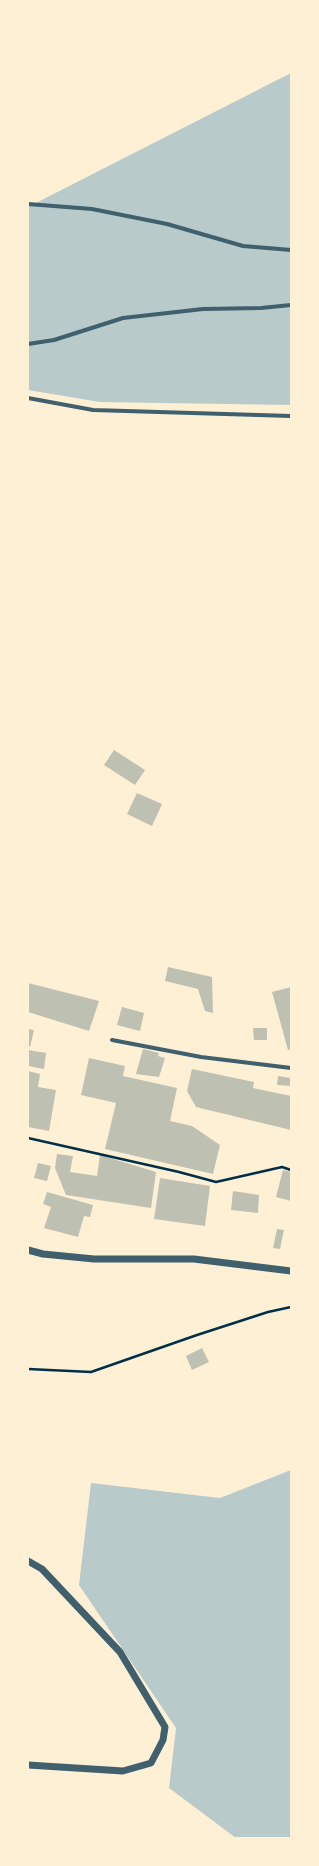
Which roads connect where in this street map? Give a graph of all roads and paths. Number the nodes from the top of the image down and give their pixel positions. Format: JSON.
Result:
{"nodes":[{"id":1,"x":28,"y":204,"type":"edge"},
{"id":2,"x":291,"y":250,"type":"edge"},
{"id":3,"x":291,"y":305,"type":"edge"},
{"id":4,"x":28,"y":344,"type":"edge"},
{"id":5,"x":28,"y":398,"type":"edge"},
{"id":6,"x":291,"y":416,"type":"edge"},
{"id":7,"x":112,"y":1040,"type":"dead end"},
{"id":8,"x":291,"y":1068,"type":"edge"},
{"id":9,"x":28,"y":1138,"type":"edge"},
{"id":10,"x":291,"y":1170,"type":"edge"},
{"id":11,"x":28,"y":1250,"type":"edge"},
{"id":12,"x":291,"y":1270,"type":"edge"},
{"id":13,"x":291,"y":1307,"type":"edge"},
{"id":14,"x":28,"y":1369,"type":"edge"},
{"id":15,"x":28,"y":1560,"type":"edge"},
{"id":16,"x":28,"y":1765,"type":"edge"}],
"edges":[{"from":1,"to":2,"type":"street"},
{"from":3,"to":4,"type":"street"},
{"from":5,"to":6,"type":"street"},
{"from":7,"to":8,"type":"street"},
{"from":9,"to":10,"type":"path"},
{"from":11,"to":12,"type":"street"},
{"from":13,"to":14,"type":"path"},
{"from":15,"to":16,"type":"street"}]}
